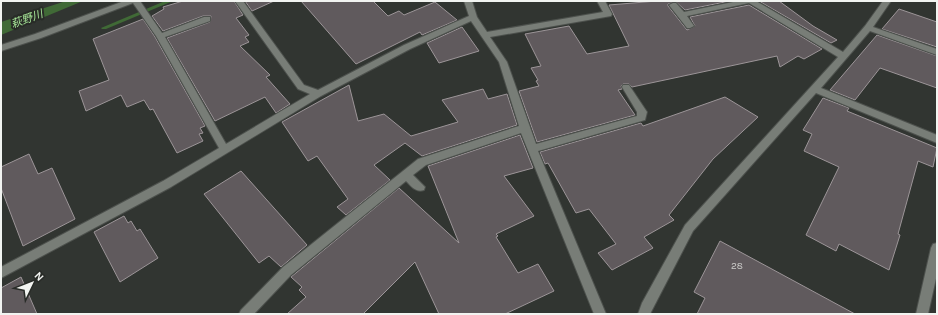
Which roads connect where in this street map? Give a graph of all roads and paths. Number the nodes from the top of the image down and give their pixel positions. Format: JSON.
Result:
{"nodes":[{"id":1,"x":130,"y":1,"type":"edge"},
{"id":2,"x":136,"y":1,"type":"edge"},
{"id":3,"x":239,"y":1,"type":"edge"},
{"id":4,"x":468,"y":1,"type":"edge"},
{"id":5,"x":601,"y":1,"type":"edge"},
{"id":6,"x":750,"y":1,"type":"edge"},
{"id":7,"x":887,"y":1,"type":"edge"},
{"id":8,"x":673,"y":5,"type":"dead end"},
{"id":9,"x":682,"y":15,"type":"junction"},
{"id":10,"x":473,"y":17,"type":"junction"},
{"id":11,"x":207,"y":19,"type":"dead end"},
{"id":12,"x":690,"y":26,"type":"dead end"},
{"id":13,"x":868,"y":28,"type":"junction"},
{"id":14,"x":485,"y":35,"type":"junction"},
{"id":15,"x":160,"y":36,"type":"junction"},
{"id":16,"x":1,"y":48,"type":"edge"},
{"id":17,"x":937,"y":52,"type":"edge"},
{"id":18,"x":843,"y":56,"type":"junction"},
{"id":19,"x":626,"y":87,"type":"dead end"},
{"id":20,"x":815,"y":89,"type":"junction"},
{"id":21,"x":318,"y":94,"type":"junction"},
{"id":22,"x":524,"y":128,"type":"junction"},
{"id":23,"x":937,"y":139,"type":"edge"},
{"id":24,"x":533,"y":149,"type":"junction"},
{"id":25,"x":225,"y":150,"type":"junction"},
{"id":26,"x":406,"y":175,"type":"junction"},
{"id":27,"x":420,"y":187,"type":"dead end"},
{"id":28,"x":937,"y":248,"type":"edge"},
{"id":29,"x":1,"y":273,"type":"edge"},
{"id":30,"x":245,"y":314,"type":"edge"},
{"id":31,"x":600,"y":314,"type":"edge"},
{"id":32,"x":644,"y":314,"type":"edge"},
{"id":33,"x":922,"y":314,"type":"edge"}],
"edges":[{"from":1,"to":16,"type":"street"},
{"from":2,"to":15,"type":"street"},
{"from":3,"to":21,"type":"street"},
{"from":4,"to":10,"type":"street"},
{"from":5,"to":14,"type":"street"},
{"from":6,"to":9,"type":"street"},
{"from":6,"to":18,"type":"street"},
{"from":7,"to":13,"type":"street"},
{"from":8,"to":9,"type":"street"},
{"from":9,"to":12,"type":"street"},
{"from":10,"to":14,"type":"street"},
{"from":10,"to":21,"type":"street"},
{"from":11,"to":15,"type":"street"},
{"from":13,"to":17,"type":"street"},
{"from":13,"to":18,"type":"street"},
{"from":14,"to":22,"type":"street"},
{"from":15,"to":25,"type":"street"},
{"from":18,"to":20,"type":"street"},
{"from":19,"to":24,"type":"street"},
{"from":20,"to":23,"type":"street"},
{"from":20,"to":32,"type":"street"},
{"from":21,"to":25,"type":"street"},
{"from":22,"to":24,"type":"street"},
{"from":22,"to":26,"type":"street"},
{"from":24,"to":31,"type":"street"},
{"from":25,"to":29,"type":"street"},
{"from":26,"to":27,"type":"street"},
{"from":26,"to":30,"type":"street"},
{"from":28,"to":33,"type":"street"}]}
